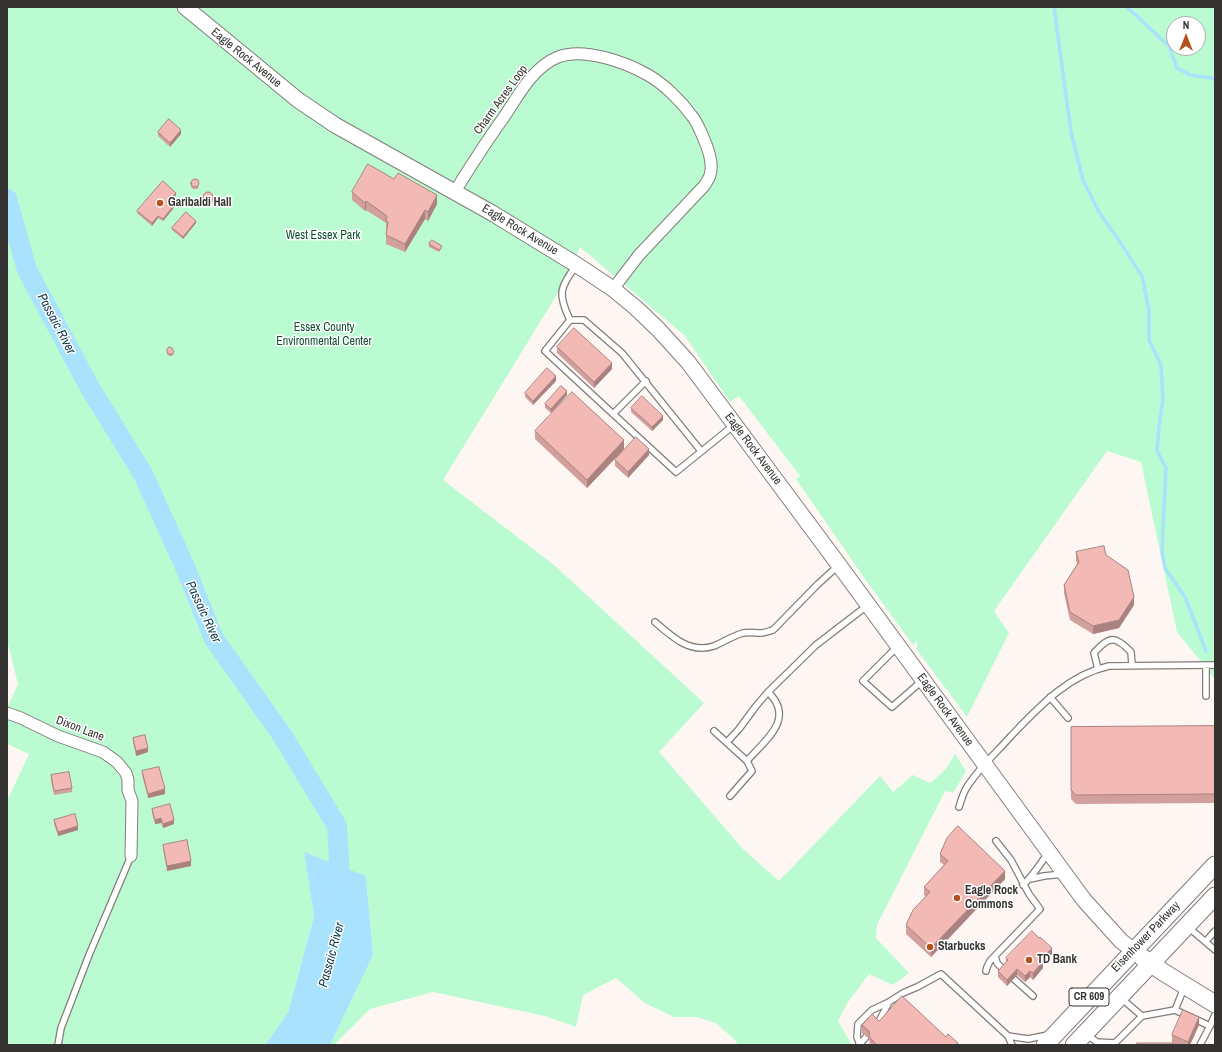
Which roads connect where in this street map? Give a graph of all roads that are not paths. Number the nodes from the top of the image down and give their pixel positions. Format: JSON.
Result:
{"nodes":[{"id":1,"x":185,"y":7,"type":"edge"},
{"id":2,"x":454,"y":193,"type":"junction"},
{"id":3,"x":577,"y":264,"type":"junction"},
{"id":4,"x":613,"y":289,"type":"junction"},
{"id":5,"x":570,"y":320,"type":"junction"},
{"id":6,"x":646,"y":381,"type":"junction"},
{"id":7,"x":613,"y":414,"type":"junction"},
{"id":8,"x":735,"y":425,"type":"junction"},
{"id":9,"x":701,"y":451,"type":"junction"},
{"id":10,"x":839,"y":565,"type":"junction"},
{"id":11,"x":868,"y":604,"type":"junction"},
{"id":12,"x":655,"y":622,"type":"dead end"},
{"id":13,"x":898,"y":646,"type":"junction"},
{"id":14,"x":1215,"y":664,"type":"edge"},
{"id":15,"x":1206,"y":665,"type":"junction"},
{"id":16,"x":1132,"y":666,"type":"junction"},
{"id":17,"x":1098,"y":669,"type":"junction"},
{"id":18,"x":923,"y":680,"type":"junction"},
{"id":19,"x":768,"y":692,"type":"junction"},
{"id":20,"x":1206,"y":696,"type":"dead end"},
{"id":21,"x":1050,"y":697,"type":"junction"},
{"id":22,"x":7,"y":713,"type":"edge"},
{"id":23,"x":1068,"y":718,"type":"dead end"},
{"id":24,"x":714,"y":731,"type":"dead end"},
{"id":25,"x":727,"y":742,"type":"junction"},
{"id":26,"x":747,"y":760,"type":"junction"},
{"id":27,"x":985,"y":764,"type":"junction"},
{"id":28,"x":730,"y":796,"type":"dead end"},
{"id":29,"x":958,"y":807,"type":"dead end"},
{"id":30,"x":996,"y":841,"type":"dead end"},
{"id":31,"x":1048,"y":853,"type":"junction"},
{"id":32,"x":130,"y":856,"type":"joint"},
{"id":33,"x":1215,"y":865,"type":"edge"},
{"id":34,"x":1064,"y":874,"type":"junction"},
{"id":35,"x":1030,"y":879,"type":"junction"},
{"id":36,"x":1023,"y":885,"type":"junction"},
{"id":37,"x":1215,"y":896,"type":"edge"},
{"id":38,"x":1187,"y":926,"type":"junction"},
{"id":39,"x":1215,"y":931,"type":"edge"},
{"id":40,"x":1206,"y":941,"type":"junction"},
{"id":41,"x":1133,"y":950,"type":"junction"},
{"id":42,"x":1215,"y":950,"type":"edge"},
{"id":43,"x":995,"y":956,"type":"junction"},
{"id":44,"x":1151,"y":964,"type":"junction"},
{"id":45,"x":1004,"y":970,"type":"edge"},
{"id":46,"x":986,"y":971,"type":"dead end"},
{"id":47,"x":1014,"y":979,"type":"edge"},
{"id":48,"x":1185,"y":986,"type":"junction"},
{"id":49,"x":1033,"y":996,"type":"dead end"},
{"id":50,"x":1120,"y":996,"type":"junction"},
{"id":51,"x":889,"y":1002,"type":"junction"},
{"id":52,"x":1215,"y":1003,"type":"edge"},
{"id":53,"x":1175,"y":1010,"type":"junction"},
{"id":54,"x":1215,"y":1015,"type":"edge"},
{"id":55,"x":1142,"y":1016,"type":"junction"},
{"id":56,"x":876,"y":1026,"type":"edge"},
{"id":57,"x":1210,"y":1026,"type":"junction"},
{"id":58,"x":1008,"y":1036,"type":"junction"},
{"id":59,"x":866,"y":1037,"type":"edge"},
{"id":60,"x":1050,"y":1039,"type":"edge"},
{"id":61,"x":1080,"y":1039,"type":"edge"},
{"id":62,"x":1115,"y":1044,"type":"edge"},
{"id":63,"x":58,"y":1045,"type":"edge"},
{"id":64,"x":860,"y":1045,"type":"edge"},
{"id":65,"x":1012,"y":1045,"type":"edge"},
{"id":66,"x":1200,"y":1045,"type":"edge"}],
"edges":[{"from":1,"to":2,"type":"main road","name":"Eagle Rock Avenue"},
{"from":2,"to":3,"type":"main road","name":"Eagle Rock Avenue"},
{"from":2,"to":4,"type":"street","name":"Charm Acres Loop"},
{"from":3,"to":4,"type":"main road","name":"Eagle Rock Avenue"},
{"from":3,"to":5,"type":"lane"},
{"from":4,"to":8,"type":"main road","name":"Eagle Rock Avenue"},
{"from":5,"to":6,"type":"lane"},
{"from":5,"to":7,"type":"lane"},
{"from":6,"to":7,"type":"lane"},
{"from":6,"to":9,"type":"lane"},
{"from":7,"to":9,"type":"lane"},
{"from":8,"to":9,"type":"lane"},
{"from":8,"to":10,"type":"main road","name":"Eagle Rock Avenue"},
{"from":10,"to":11,"type":"main road","name":"Eagle Rock Avenue"},
{"from":10,"to":12,"type":"lane"},
{"from":11,"to":13,"type":"main road","name":"Eagle Rock Avenue"},
{"from":11,"to":19,"type":"lane"},
{"from":13,"to":18,"type":"main road","name":"Eagle Rock Avenue"},
{"from":13,"to":18,"type":"lane"},
{"from":14,"to":15,"type":"lane"},
{"from":15,"to":16,"type":"lane"},
{"from":15,"to":20,"type":"lane"},
{"from":16,"to":17,"type":"lane"},
{"from":16,"to":17,"type":"lane"},
{"from":17,"to":21,"type":"lane"},
{"from":18,"to":27,"type":"main road","name":"Eagle Rock Avenue"},
{"from":19,"to":25,"type":"lane"},
{"from":19,"to":26,"type":"lane"},
{"from":21,"to":23,"type":"lane"},
{"from":21,"to":27,"type":"lane"},
{"from":22,"to":32,"type":"street","name":"Dixon Lane"},
{"from":24,"to":25,"type":"lane"},
{"from":25,"to":26,"type":"lane"},
{"from":26,"to":28,"type":"lane"},
{"from":27,"to":29,"type":"lane"},
{"from":27,"to":31,"type":"main road","name":"Eagle Rock Avenue"},
{"from":30,"to":36,"type":"lane"},
{"from":31,"to":34,"type":"main road","name":"Eagle Rock Avenue"},
{"from":31,"to":35,"type":"lane"},
{"from":32,"to":63,"type":"lane"},
{"from":33,"to":41,"type":"main road","name":"Eisenhower Parkway","number":"CR 609"},
{"from":34,"to":35,"type":"lane"},
{"from":34,"to":41,"type":"main road","name":"Eagle Rock Avenue"},
{"from":35,"to":36,"type":"lane"},
{"from":36,"to":43,"type":"lane"},
{"from":37,"to":38,"type":"main road","name":"Eisenhower Parkway","number":"CR 609"},
{"from":38,"to":40,"type":"lane"},
{"from":38,"to":44,"type":"main road","name":"Eisenhower Parkway","number":"CR 609"},
{"from":39,"to":40,"type":"lane"},
{"from":40,"to":42,"type":"lane"},
{"from":41,"to":44,"type":"main road","name":"Eagle Rock Avenue"},
{"from":41,"to":60,"type":"main road","name":"Eisenhower Parkway","number":"CR 609"},
{"from":43,"to":45,"type":"lane"},
{"from":43,"to":46,"type":"lane"},
{"from":44,"to":48,"type":"main road","name":"Eagle Rock Avenue"},
{"from":44,"to":50,"type":"main road","name":"Eisenhower Parkway","number":"CR 609"},
{"from":47,"to":49,"type":"lane"},
{"from":48,"to":52,"type":"main road","name":"Eagle Rock Avenue"},
{"from":48,"to":53,"type":"lane"},
{"from":50,"to":55,"type":"lane"},
{"from":50,"to":61,"type":"main road","name":"Eisenhower Parkway","number":"CR 609"},
{"from":51,"to":56,"type":"lane"},
{"from":51,"to":58,"type":"lane"},
{"from":51,"to":64,"type":"lane"},
{"from":53,"to":55,"type":"lane"},
{"from":53,"to":57,"type":"lane"},
{"from":54,"to":57,"type":"lane"},
{"from":55,"to":62,"type":"lane"},
{"from":57,"to":66,"type":"lane"},
{"from":58,"to":60,"type":"lane"},
{"from":58,"to":65,"type":"lane"},
{"from":59,"to":64,"type":"lane"},
{"from":61,"to":62,"type":"lane"}]}
